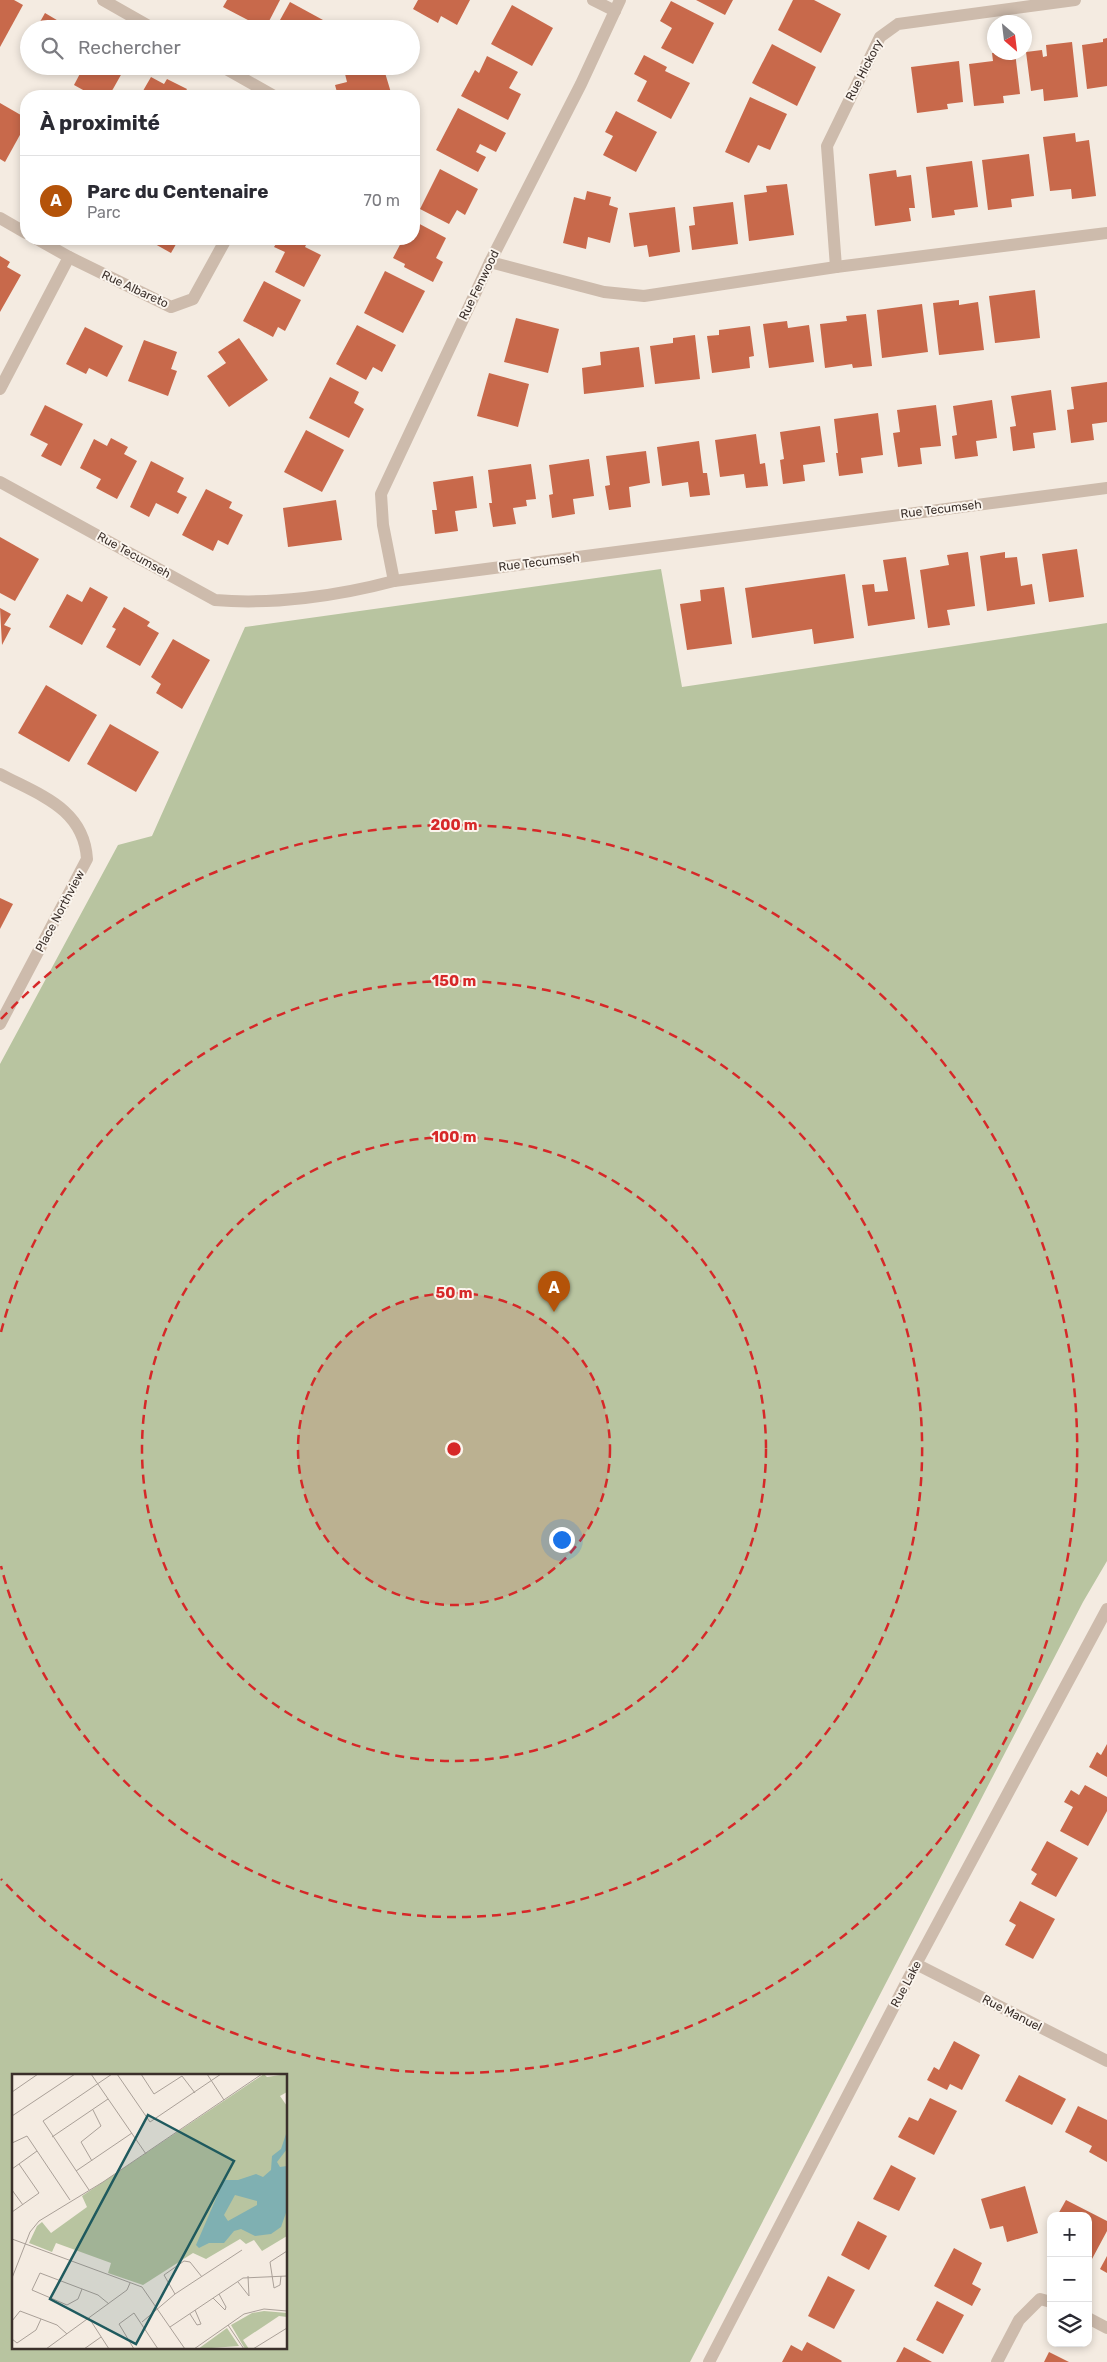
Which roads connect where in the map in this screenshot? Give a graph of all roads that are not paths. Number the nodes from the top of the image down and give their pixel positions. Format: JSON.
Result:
{"nodes":[{"id":1,"x":104,"y":0,"type":"edge"},
{"id":2,"x":593,"y":0,"type":"edge"},
{"id":3,"x":1075,"y":0,"type":"edge"},
{"id":4,"x":618,"y":5,"type":"edge"},
{"id":5,"x":138,"y":20,"type":"edge"},
{"id":6,"x":237,"y":75,"type":"edge"},
{"id":7,"x":263,"y":90,"type":"edge"},
{"id":8,"x":0,"y":218,"type":"edge"},
{"id":9,"x":20,"y":230,"type":"edge"},
{"id":10,"x":1107,"y":233,"type":"edge"},
{"id":11,"x":48,"y":245,"type":"edge"},
{"id":12,"x":223,"y":245,"type":"edge"},
{"id":13,"x":70,"y":257,"type":"junction"},
{"id":14,"x":490,"y":262,"type":"junction"},
{"id":15,"x":836,"y":267,"type":"junction"},
{"id":16,"x":0,"y":389,"type":"edge"},
{"id":17,"x":0,"y":482,"type":"edge"},
{"id":18,"x":1107,"y":488,"type":"edge"},
{"id":19,"x":394,"y":581,"type":"junction"},
{"id":20,"x":0,"y":774,"type":"edge"},
{"id":21,"x":0,"y":1024,"type":"edge"},
{"id":22,"x":1107,"y":1609,"type":"edge"},
{"id":23,"x":916,"y":1964,"type":"junction"},
{"id":24,"x":1107,"y":2061,"type":"edge"},
{"id":25,"x":1047,"y":2301,"type":"edge"},
{"id":26,"x":1092,"y":2320,"type":"edge"},
{"id":27,"x":1107,"y":2328,"type":"edge"},
{"id":28,"x":709,"y":2362,"type":"edge"},
{"id":29,"x":997,"y":2362,"type":"edge"}],
"edges":[{"from":1,"to":5,"type":"street"},
{"from":2,"to":4,"type":"street"},
{"from":3,"to":15,"type":"street","name":"Rue Hickory"},
{"from":4,"to":14,"type":"street","name":"Rue Fenwood"},
{"from":6,"to":7,"type":"street"},
{"from":8,"to":9,"type":"street"},
{"from":10,"to":15,"type":"street"},
{"from":11,"to":13,"type":"street","name":"Rue Albareto"},
{"from":12,"to":13,"type":"street","name":"Rue Albareto"},
{"from":13,"to":16,"type":"street"},
{"from":14,"to":15,"type":"street"},
{"from":14,"to":19,"type":"street","name":"Rue Fenwood"},
{"from":17,"to":19,"type":"street","name":"Rue Tecumseh"},
{"from":18,"to":19,"type":"street","name":"Rue Tecumseh"},
{"from":20,"to":21,"type":"street","name":"Place Northview"},
{"from":22,"to":23,"type":"street","name":"Rue Lake"},
{"from":23,"to":24,"type":"street","name":"Rue Manuel"},
{"from":23,"to":28,"type":"street","name":"Rue Lake"},
{"from":25,"to":29,"type":"street"},
{"from":26,"to":27,"type":"street"}]}
